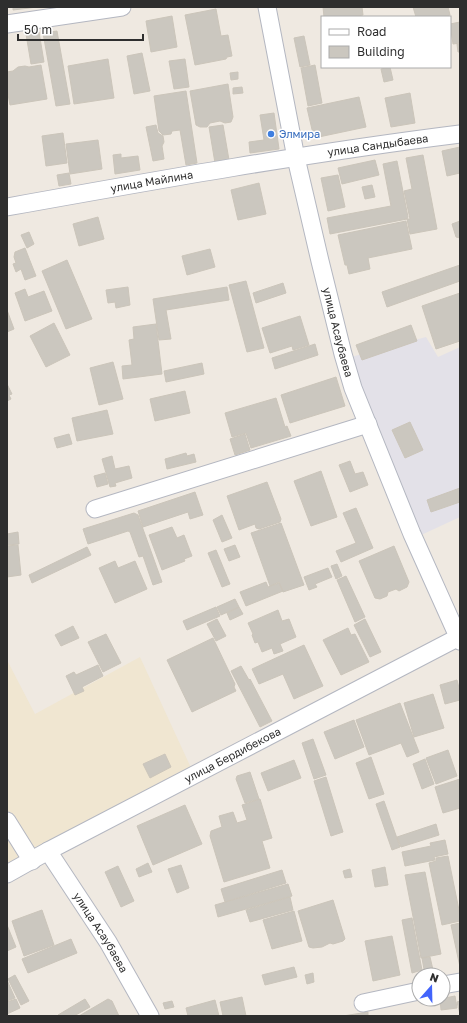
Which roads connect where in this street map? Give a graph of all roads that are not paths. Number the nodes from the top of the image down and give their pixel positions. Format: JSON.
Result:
{"nodes":[{"id":1,"x":122,"y":7,"type":"edge"},
{"id":2,"x":266,"y":7,"type":"edge"},
{"id":3,"x":7,"y":24,"type":"edge"},
{"id":4,"x":460,"y":134,"type":"edge"},
{"id":5,"x":296,"y":158,"type":"junction"},
{"id":6,"x":7,"y":207,"type":"edge"},
{"id":7,"x":368,"y":424,"type":"junction"},
{"id":8,"x":95,"y":509,"type":"dead end"},
{"id":9,"x":459,"y":639,"type":"edge"},
{"id":10,"x":11,"y":828,"type":"edge"},
{"id":11,"x":48,"y":851,"type":"junction"},
{"id":12,"x":32,"y":861,"type":"junction"},
{"id":13,"x":7,"y":874,"type":"edge"},
{"id":14,"x":411,"y":993,"type":"edge"},
{"id":15,"x":363,"y":1003,"type":"dead end"},
{"id":16,"x":150,"y":1016,"type":"edge"}],
"edges":[{"from":1,"to":3,"type":"street"},
{"from":2,"to":5,"type":"street","name":"улица Асаубаева"},
{"from":4,"to":5,"type":"street","name":"улица Сандыбаева"},
{"from":5,"to":6,"type":"street","name":"улица Майлина"},
{"from":5,"to":7,"type":"street","name":"улица Асаубаева"},
{"from":7,"to":8,"type":"street"},
{"from":7,"to":9,"type":"street","name":"улица Асаубаева"},
{"from":9,"to":11,"type":"street","name":"улица Бердибекова"},
{"from":10,"to":12,"type":"street"},
{"from":11,"to":12,"type":"street","name":"улица Бердибекова"},
{"from":11,"to":16,"type":"street","name":"улица Асаубаева"},
{"from":12,"to":13,"type":"street","name":"улица Бердибекова"},
{"from":14,"to":15,"type":"street"}]}
